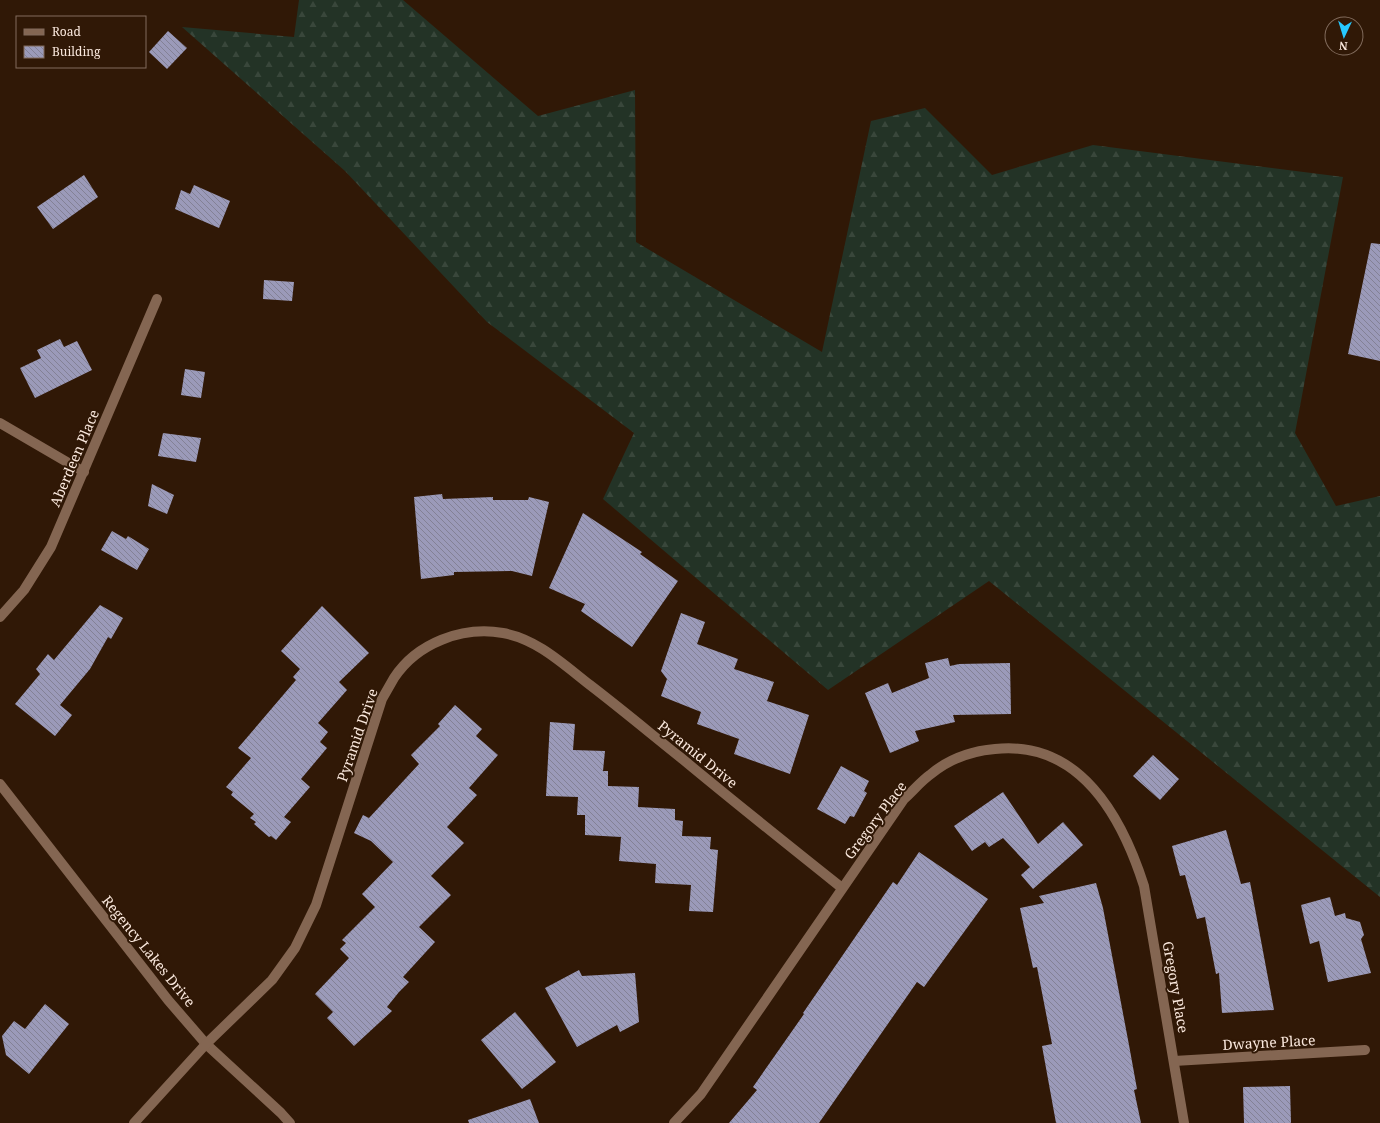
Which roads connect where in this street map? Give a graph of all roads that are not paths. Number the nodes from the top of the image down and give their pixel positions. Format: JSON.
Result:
{"nodes":[{"id":1,"x":157,"y":299,"type":"dead end"},
{"id":2,"x":0,"y":423,"type":"edge"},
{"id":3,"x":84,"y":472,"type":"junction"},
{"id":4,"x":0,"y":617,"type":"edge"},
{"id":5,"x":0,"y":784,"type":"edge"},
{"id":6,"x":842,"y":888,"type":"junction"},
{"id":7,"x":206,"y":1044,"type":"junction"},
{"id":8,"x":1365,"y":1050,"type":"dead end"},
{"id":9,"x":1174,"y":1061,"type":"junction"},
{"id":10,"x":134,"y":1123,"type":"edge"},
{"id":11,"x":290,"y":1123,"type":"edge"},
{"id":12,"x":674,"y":1123,"type":"edge"},
{"id":13,"x":1184,"y":1123,"type":"edge"}],
"edges":[{"from":1,"to":3,"type":"street","name":"Aberdeen Place"},
{"from":2,"to":3,"type":"street"},
{"from":3,"to":4,"type":"street","name":"Aberdeen Place"},
{"from":5,"to":7,"type":"street","name":"Regency Lakes Drive"},
{"from":6,"to":7,"type":"street","name":"Pyramid Drive"},
{"from":6,"to":9,"type":"street","name":"Gregory Place"},
{"from":6,"to":12,"type":"street","name":"Gregory Place"},
{"from":7,"to":10,"type":"street","name":"Pyramid Drive"},
{"from":7,"to":11,"type":"street","name":"Regency Lakes Drive"},
{"from":8,"to":9,"type":"street","name":"Dwayne Place"},
{"from":9,"to":13,"type":"street","name":"Gregory Place"}]}
